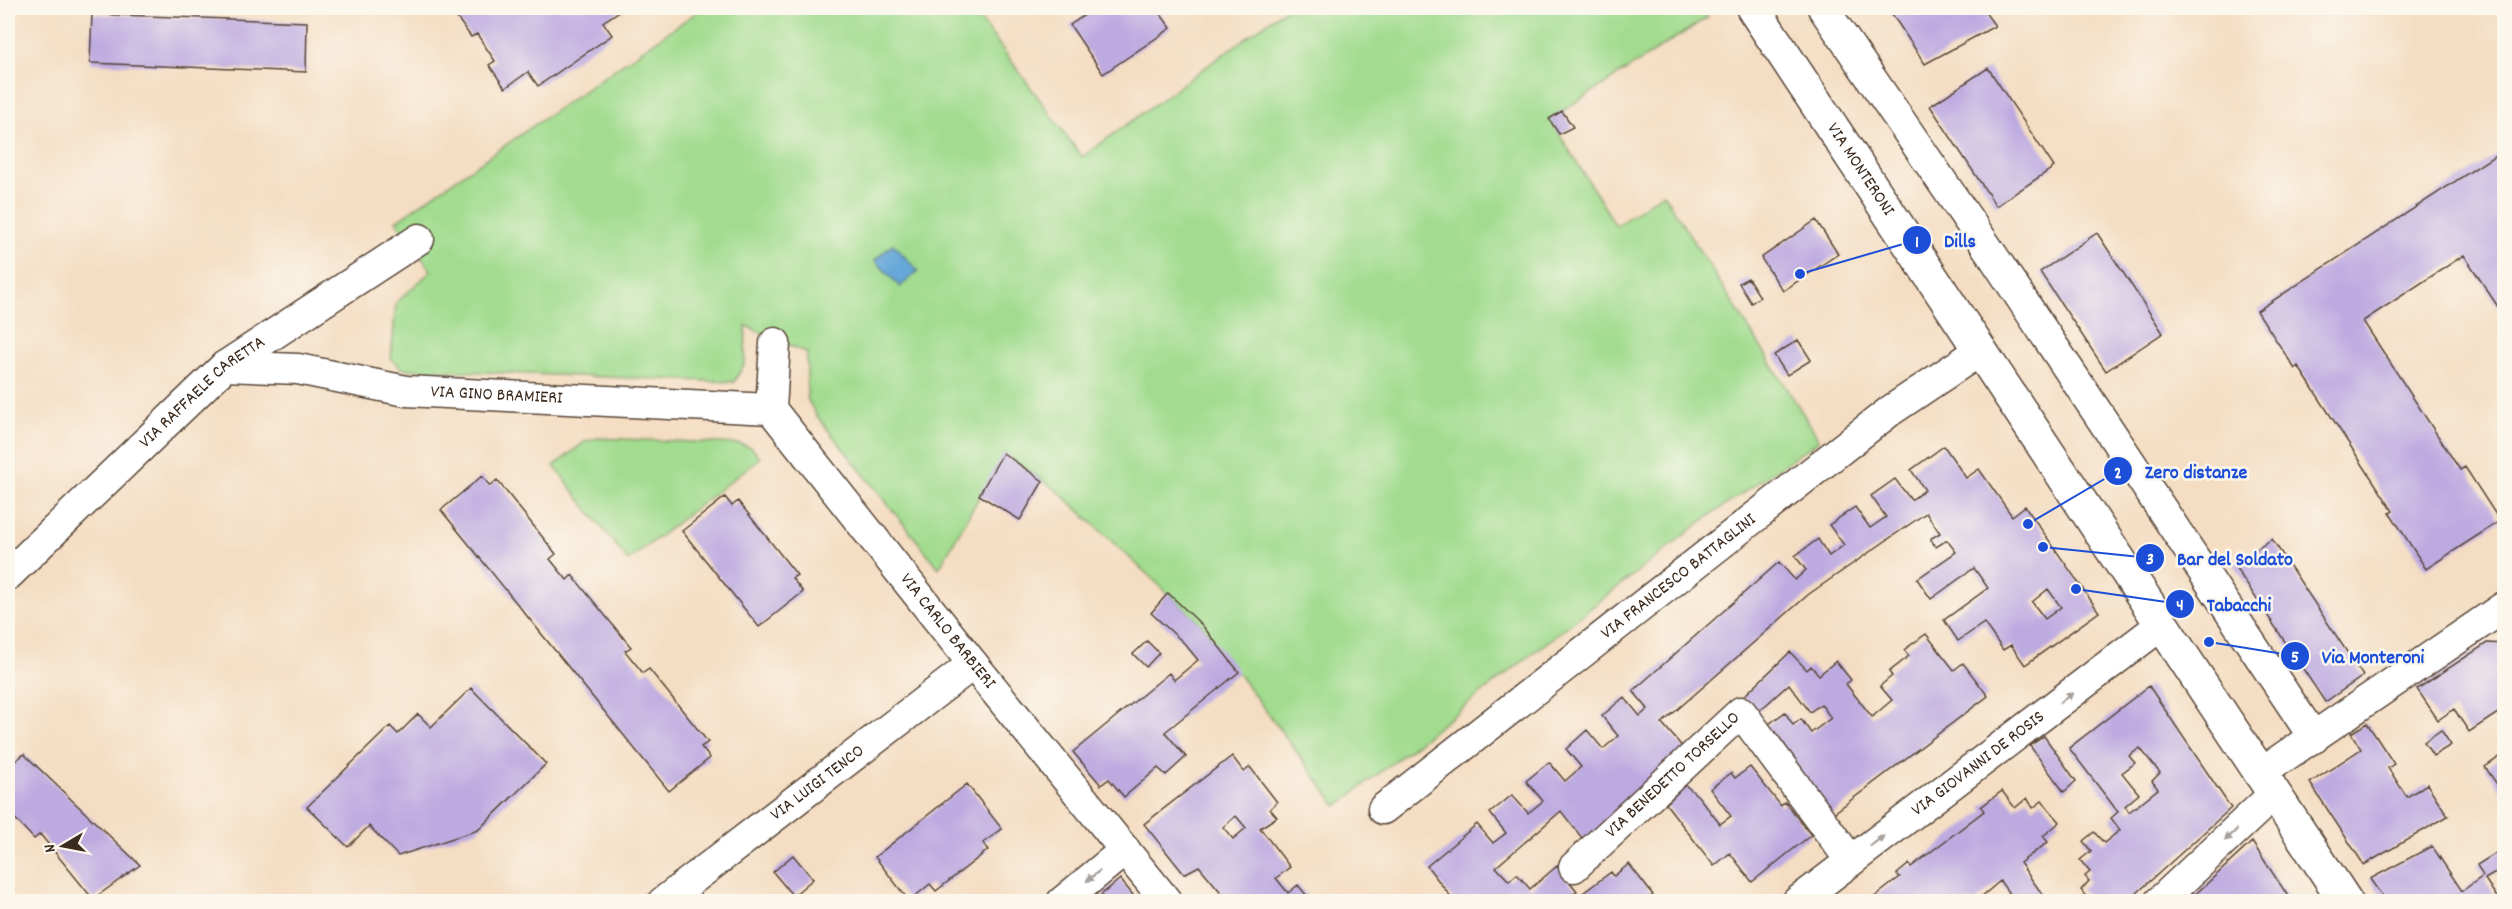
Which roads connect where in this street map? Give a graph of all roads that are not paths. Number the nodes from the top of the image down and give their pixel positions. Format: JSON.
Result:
{"nodes":[{"id":1,"x":1753,"y":8,"type":"edge"},
{"id":2,"x":1823,"y":8,"type":"edge"},
{"id":3,"x":419,"y":239,"type":"dead end"},
{"id":4,"x":775,"y":343,"type":"dead end"},
{"id":5,"x":1981,"y":350,"type":"junction"},
{"id":6,"x":225,"y":366,"type":"junction"},
{"id":7,"x":771,"y":409,"type":"junction"},
{"id":8,"x":8,"y":575,"type":"edge"},
{"id":9,"x":2497,"y":621,"type":"edge"},
{"id":10,"x":2161,"y":625,"type":"junction"},
{"id":11,"x":973,"y":664,"type":"junction"},
{"id":12,"x":2314,"y":738,"type":"junction"},
{"id":13,"x":2266,"y":784,"type":"junction"},
{"id":14,"x":1383,"y":809,"type":"dead end"},
{"id":15,"x":1125,"y":850,"type":"junction"},
{"id":16,"x":1851,"y":861,"type":"junction"},
{"id":17,"x":1574,"y":867,"type":"dead end"},
{"id":18,"x":663,"y":902,"type":"edge"},
{"id":19,"x":1062,"y":902,"type":"edge"},
{"id":20,"x":1167,"y":902,"type":"edge"},
{"id":21,"x":1797,"y":902,"type":"edge"},
{"id":22,"x":2159,"y":902,"type":"edge"},
{"id":23,"x":2346,"y":902,"type":"edge"}],
"edges":[{"from":1,"to":5,"type":"main road","name":"VIA MONTERONI"},
{"from":2,"to":12,"type":"street"},
{"from":3,"to":6,"type":"street","name":"VIA RAFFAELE CARETTA"},
{"from":4,"to":7,"type":"street"},
{"from":5,"to":10,"type":"main road","name":"VIA MONTERONI"},
{"from":5,"to":14,"type":"street","name":"VIA FRANCESCO BATTAGLINI"},
{"from":6,"to":7,"type":"street","name":"VIA GINO BRAMIERI"},
{"from":6,"to":8,"type":"street","name":"VIA RAFFAELE CARETTA"},
{"from":7,"to":11,"type":"street","name":"VIA CARLO BARBIERI"},
{"from":9,"to":12,"type":"street"},
{"from":10,"to":13,"type":"main road","name":"VIA MONTERONI"},
{"from":16,"to":10,"type":"street","name":"VIA GIOVANNI DE ROSIS","one_way":true},
{"from":11,"to":15,"type":"street","name":"VIA CARLO BARBIERI"},
{"from":11,"to":18,"type":"street","name":"VIA LUIGI TENCO"},
{"from":12,"to":13,"type":"street"},
{"from":13,"to":22,"type":"street","one_way":true},
{"from":13,"to":23,"type":"main road","name":"VIA MONTERONI"},
{"from":15,"to":19,"type":"street","one_way":true},
{"from":15,"to":20,"type":"street","name":"VIA CARLO BARBIERI"},
{"from":16,"to":17,"type":"street","name":"VIA BENEDETTO TORSELLO"},
{"from":16,"to":21,"type":"street","name":"VIA GIOVANNI DE ROSIS"}]}
